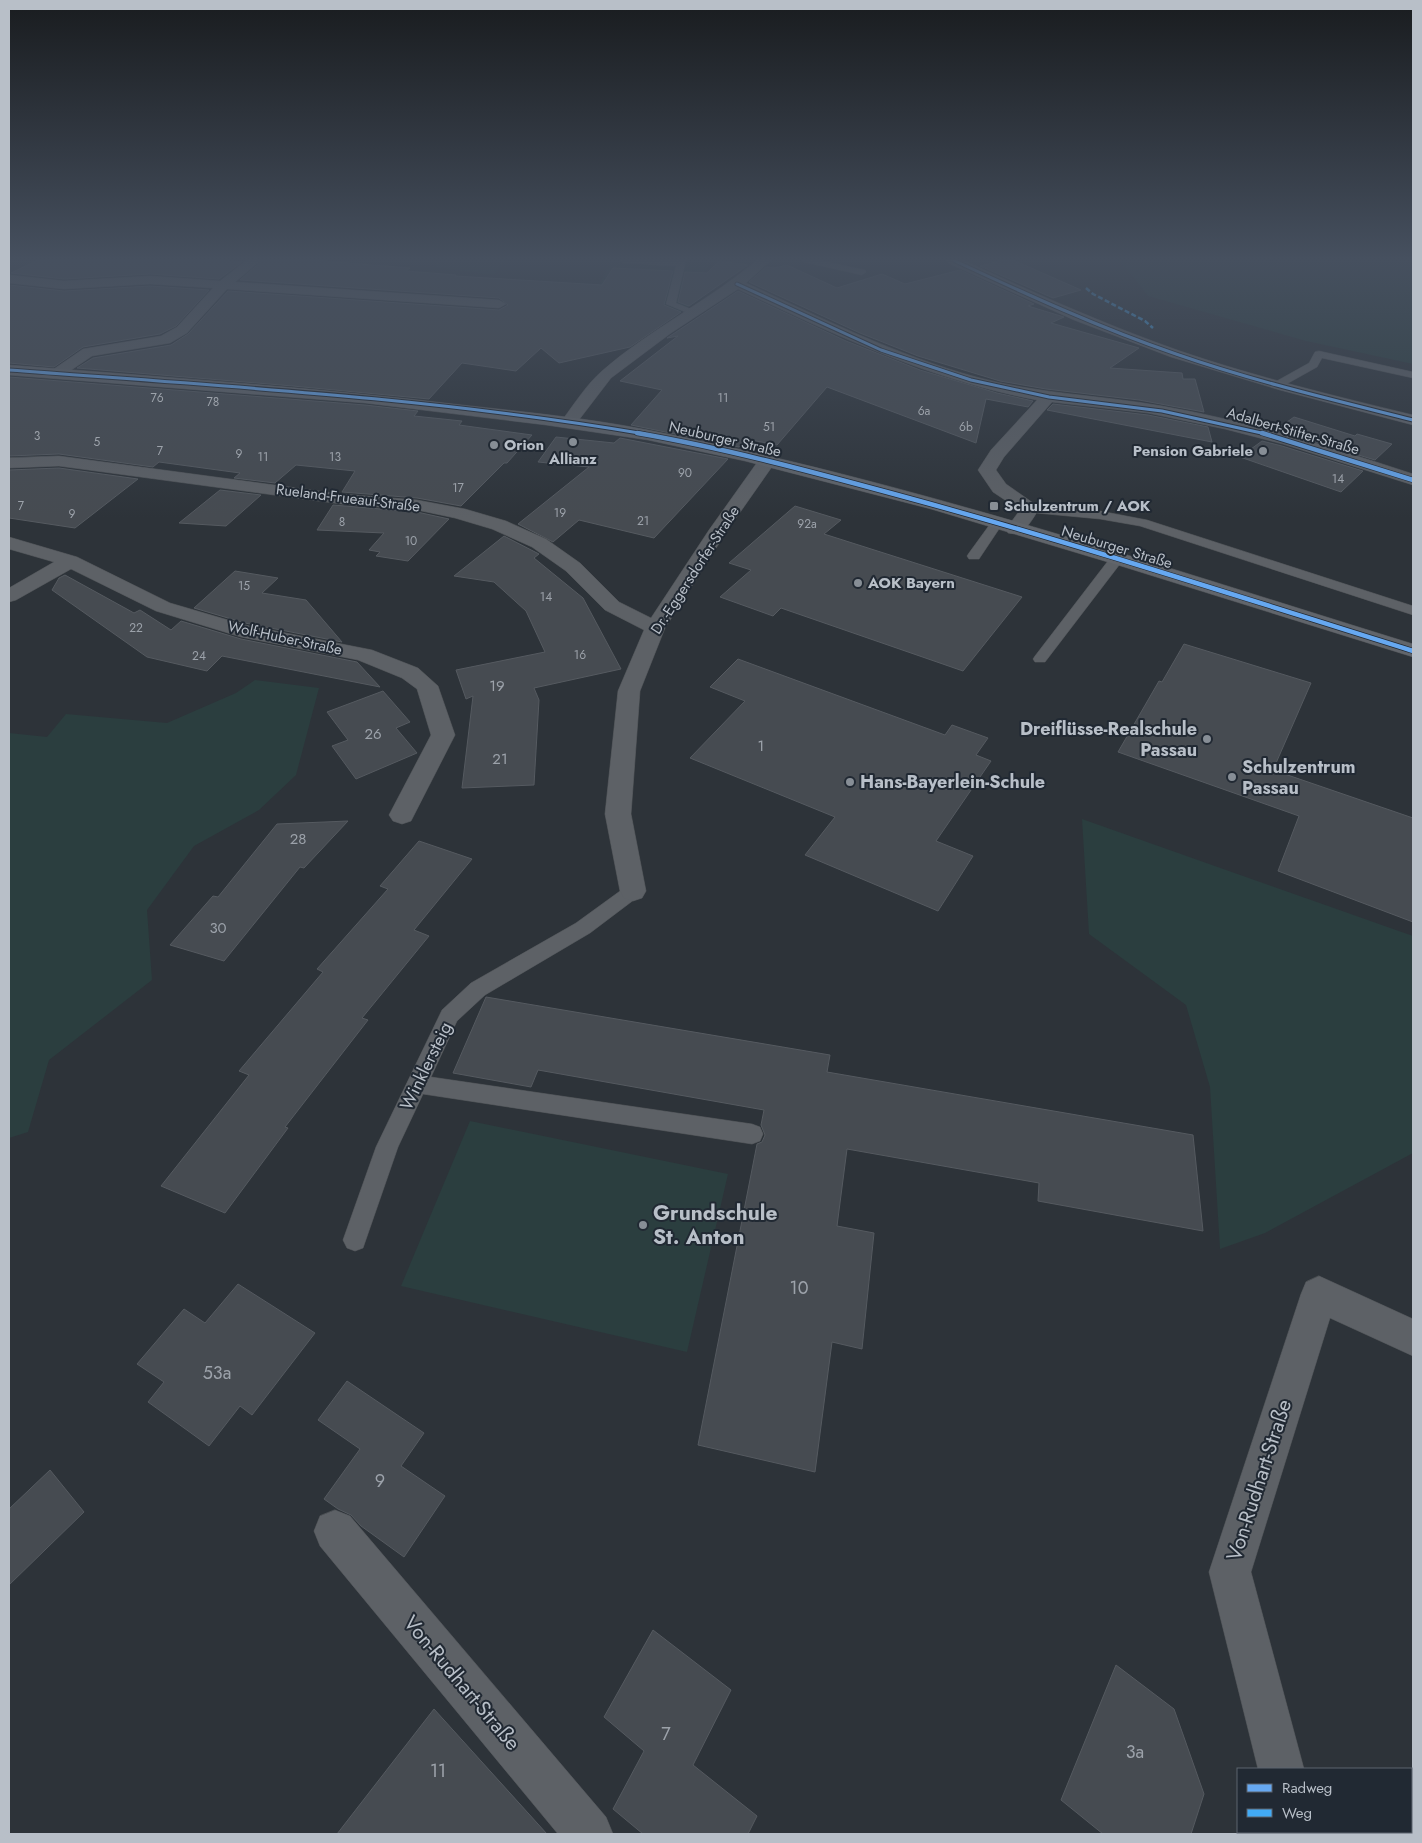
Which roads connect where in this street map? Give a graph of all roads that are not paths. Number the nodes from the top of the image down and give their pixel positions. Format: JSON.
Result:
{"nodes":[{"id":1,"x":126,"y":346,"type":"edge"},
{"id":2,"x":644,"y":346,"type":"edge"},
{"id":3,"x":876,"y":346,"type":"edge"},
{"id":4,"x":1155,"y":346,"type":"edge"},
{"id":5,"x":9,"y":370,"type":"edge"},
{"id":6,"x":56,"y":374,"type":"junction"},
{"id":7,"x":1413,"y":375,"type":"edge"},
{"id":8,"x":1279,"y":384,"type":"junction"},
{"id":9,"x":1048,"y":397,"type":"junction"},
{"id":10,"x":1413,"y":420,"type":"edge"},
{"id":11,"x":569,"y":422,"type":"junction"},
{"id":12,"x":767,"y":461,"type":"junction"},
{"id":13,"x":9,"y":463,"type":"edge"},
{"id":14,"x":1413,"y":480,"type":"edge"},
{"id":15,"x":1030,"y":509,"type":"junction"},
{"id":16,"x":1006,"y":526,"type":"junction"},
{"id":17,"x":9,"y":543,"type":"edge"},
{"id":18,"x":974,"y":556,"type":"dead end"},
{"id":19,"x":1116,"y":560,"type":"junction"},
{"id":20,"x":70,"y":561,"type":"junction"},
{"id":21,"x":9,"y":596,"type":"edge"},
{"id":22,"x":1413,"y":611,"type":"edge"},
{"id":23,"x":655,"y":628,"type":"junction"},
{"id":24,"x":1413,"y":651,"type":"edge"},
{"id":25,"x":1040,"y":659,"type":"dead end"},
{"id":26,"x":402,"y":815,"type":"dead end"},
{"id":27,"x":633,"y":891,"type":"joint"},
{"id":28,"x":417,"y":1084,"type":"junction"},
{"id":29,"x":752,"y":1134,"type":"dead end"},
{"id":30,"x":355,"y":1240,"type":"dead end"},
{"id":31,"x":1413,"y":1338,"type":"edge"},
{"id":32,"x":335,"y":1531,"type":"dead end"},
{"id":33,"x":1281,"y":1768,"type":"edge"},
{"id":34,"x":589,"y":1834,"type":"edge"}],
"edges":[{"from":1,"to":6,"type":"street"},
{"from":2,"to":11,"type":"street"},
{"from":3,"to":9,"type":"street","name":"Adalbert-Stifter-Straße"},
{"from":4,"to":8,"type":"street"},
{"from":5,"to":6,"type":"street","name":"Neuburger Straße"},
{"from":6,"to":11,"type":"street","name":"Neuburger Straße"},
{"from":7,"to":8,"type":"lane"},
{"from":8,"to":10,"type":"street"},
{"from":9,"to":14,"type":"street","name":"Adalbert-Stifter-Straße"},
{"from":9,"to":15,"type":"street"},
{"from":11,"to":12,"type":"street","name":"Neuburger Straße"},
{"from":12,"to":16,"type":"street","name":"Neuburger Straße"},
{"from":12,"to":23,"type":"street","name":"Dr.-Eggersdorfer-Straße"},
{"from":13,"to":23,"type":"street","name":"Rueland-Frueauf-Straße"},
{"from":15,"to":16,"type":"street"},
{"from":15,"to":22,"type":"lane","name":"Neuburger Straße"},
{"from":16,"to":18,"type":"lane"},
{"from":16,"to":19,"type":"street","name":"Neuburger Straße"},
{"from":17,"to":20,"type":"street","name":"Wolf-Huber-Straße"},
{"from":19,"to":24,"type":"street","name":"Neuburger Straße"},
{"from":19,"to":25,"type":"lane"},
{"from":20,"to":21,"type":"street"},
{"from":20,"to":26,"type":"street","name":"Wolf-Huber-Straße"},
{"from":23,"to":27,"type":"street","name":"Dr.-Eggersdorfer-Straße"},
{"from":27,"to":28,"type":"lane","name":"Winklersteig"},
{"from":28,"to":29,"type":"lane"},
{"from":28,"to":30,"type":"lane","name":"Winklersteig"},
{"from":31,"to":33,"type":"street","name":"Von-Rudhart-Straße"},
{"from":32,"to":34,"type":"street","name":"Von-Rudhart-Straße"}]}
